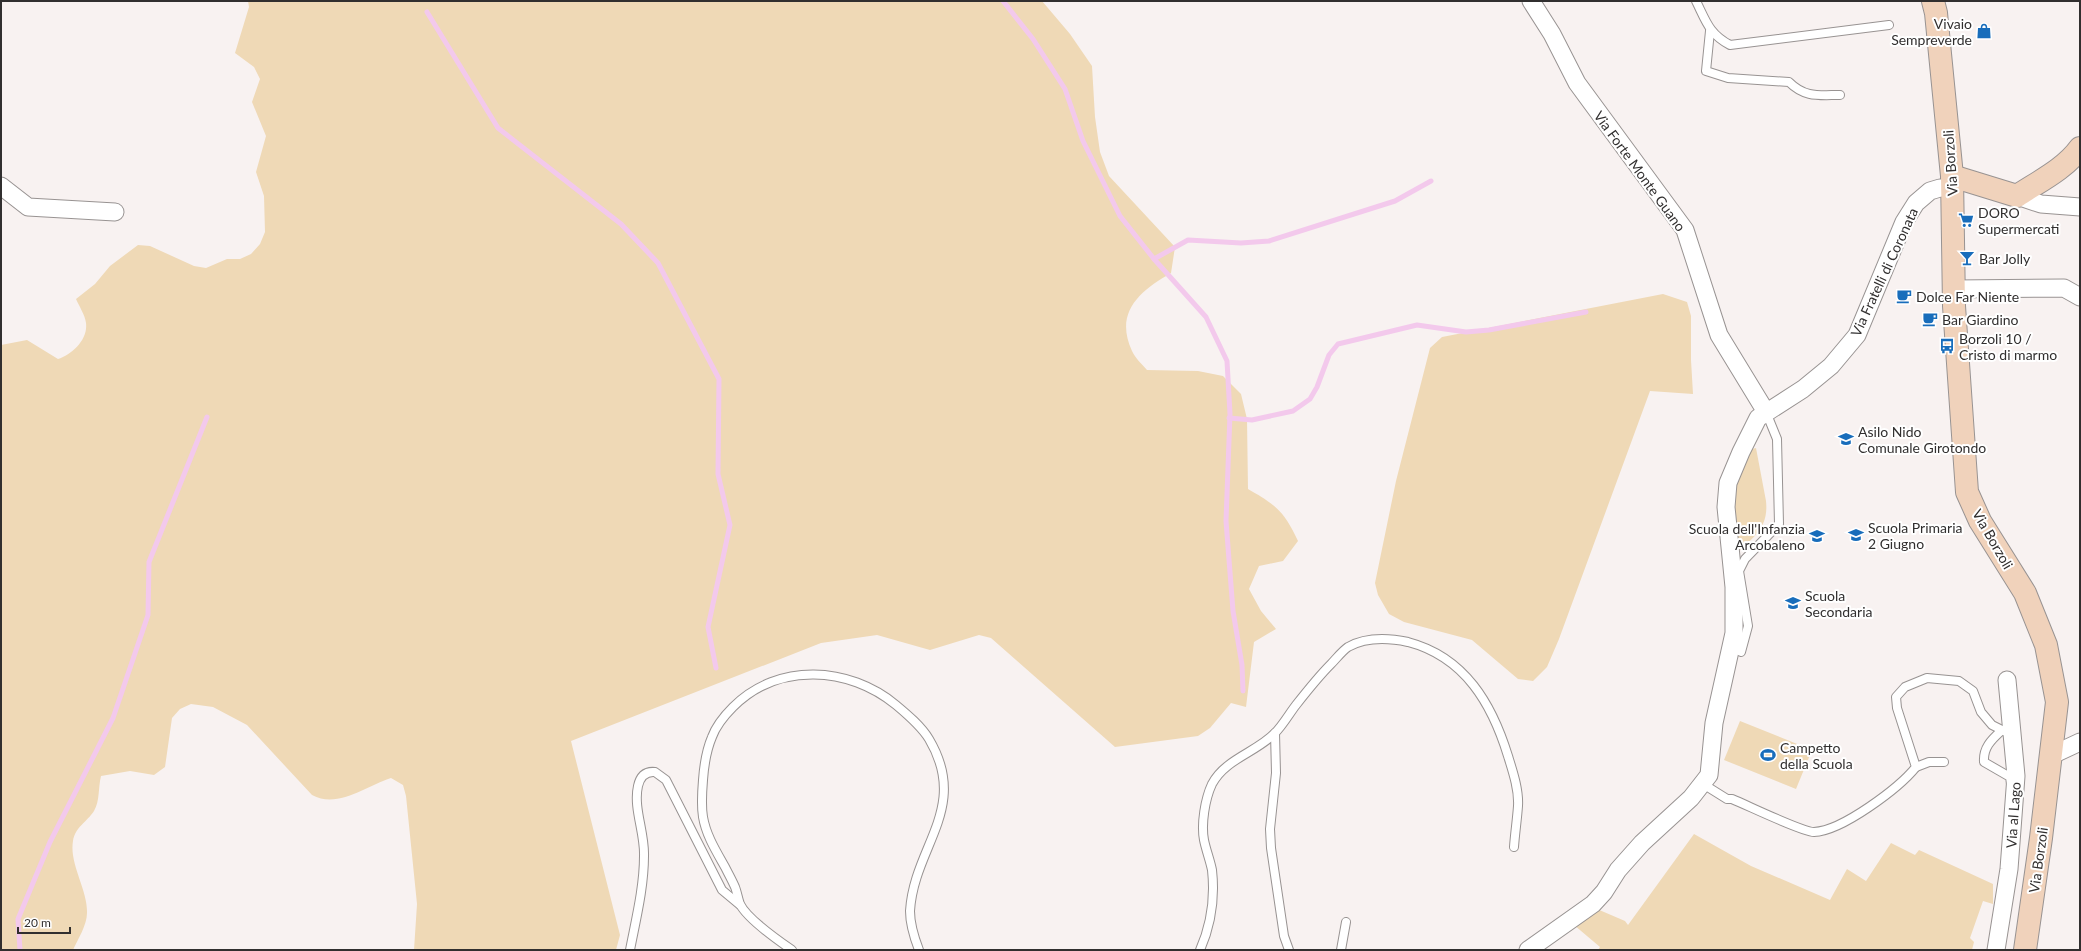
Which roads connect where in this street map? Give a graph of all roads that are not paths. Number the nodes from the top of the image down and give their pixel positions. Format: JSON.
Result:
{"nodes":[{"id":1,"x":1531,"y":1,"type":"edge"},
{"id":2,"x":1696,"y":1,"type":"edge"},
{"id":3,"x":1933,"y":1,"type":"edge"},
{"id":4,"x":1889,"y":25,"type":"dead end"},
{"id":5,"x":1710,"y":30,"type":"junction"},
{"id":6,"x":1840,"y":95,"type":"dead end"},
{"id":7,"x":2080,"y":148,"type":"edge"},
{"id":8,"x":1952,"y":182,"type":"junction"},
{"id":9,"x":1,"y":186,"type":"edge"},
{"id":10,"x":2017,"y":196,"type":"junction"},
{"id":11,"x":2080,"y":207,"type":"edge"},
{"id":12,"x":115,"y":212,"type":"dead end"},
{"id":13,"x":1954,"y":289,"type":"junction"},
{"id":14,"x":2080,"y":297,"type":"edge"},
{"id":15,"x":1766,"y":412,"type":"junction"},
{"id":16,"x":1741,"y":652,"type":"dead end"},
{"id":17,"x":2007,"y":680,"type":"dead end"},
{"id":18,"x":1275,"y":733,"type":"junction"},
{"id":19,"x":2007,"y":733,"type":"junction"},
{"id":20,"x":2080,"y":742,"type":"edge"},
{"id":21,"x":2050,"y":756,"type":"junction"},
{"id":22,"x":1944,"y":762,"type":"dead end"},
{"id":23,"x":1916,"y":767,"type":"junction"},
{"id":24,"x":1703,"y":784,"type":"junction"},
{"id":25,"x":2006,"y":807,"type":"dead end"},
{"id":26,"x":1514,"y":847,"type":"dead end"},
{"id":27,"x":741,"y":906,"type":"junction"},
{"id":28,"x":1346,"y":922,"type":"dead end"},
{"id":29,"x":630,"y":950,"type":"edge"},
{"id":30,"x":792,"y":950,"type":"edge"},
{"id":31,"x":919,"y":950,"type":"edge"},
{"id":32,"x":1200,"y":950,"type":"edge"},
{"id":33,"x":1288,"y":950,"type":"edge"},
{"id":34,"x":1341,"y":950,"type":"edge"},
{"id":35,"x":1528,"y":950,"type":"edge"},
{"id":36,"x":1996,"y":950,"type":"edge"},
{"id":37,"x":2025,"y":950,"type":"edge"}],
"edges":[{"from":1,"to":15,"type":"street","name":"Via Forte Monte Guano"},
{"from":2,"to":5,"type":"lane"},
{"from":3,"to":8,"type":"main road","name":"Via Borzoli"},
{"from":4,"to":5,"type":"lane"},
{"from":5,"to":6,"type":"lane"},
{"from":7,"to":10,"type":"main road"},
{"from":8,"to":10,"type":"main road"},
{"from":8,"to":13,"type":"main road","name":"Via Borzoli"},
{"from":8,"to":15,"type":"street","name":"Via Fratelli di Coronata"},
{"from":9,"to":12,"type":"street"},
{"from":10,"to":11,"type":"street"},
{"from":13,"to":14,"type":"street"},
{"from":13,"to":21,"type":"main road","name":"Via Borzoli"},
{"from":15,"to":16,"type":"lane"},
{"from":15,"to":24,"type":"street","name":"Via Fratelli di Coronata"},
{"from":17,"to":19,"type":"street","name":"Via al Lago"},
{"from":18,"to":26,"type":"lane"},
{"from":18,"to":32,"type":"lane"},
{"from":18,"to":33,"type":"lane"},
{"from":19,"to":23,"type":"lane"},
{"from":19,"to":25,"type":"lane"},
{"from":19,"to":36,"type":"street","name":"Via al Lago"},
{"from":20,"to":21,"type":"street"},
{"from":21,"to":37,"type":"main road","name":"Via Borzoli"},
{"from":22,"to":23,"type":"lane"},
{"from":23,"to":24,"type":"lane"},
{"from":24,"to":35,"type":"street","name":"Via Fratelli di Coronata"},
{"from":27,"to":29,"type":"lane"},
{"from":27,"to":30,"type":"lane"},
{"from":27,"to":31,"type":"lane"},
{"from":28,"to":34,"type":"lane"}]}
